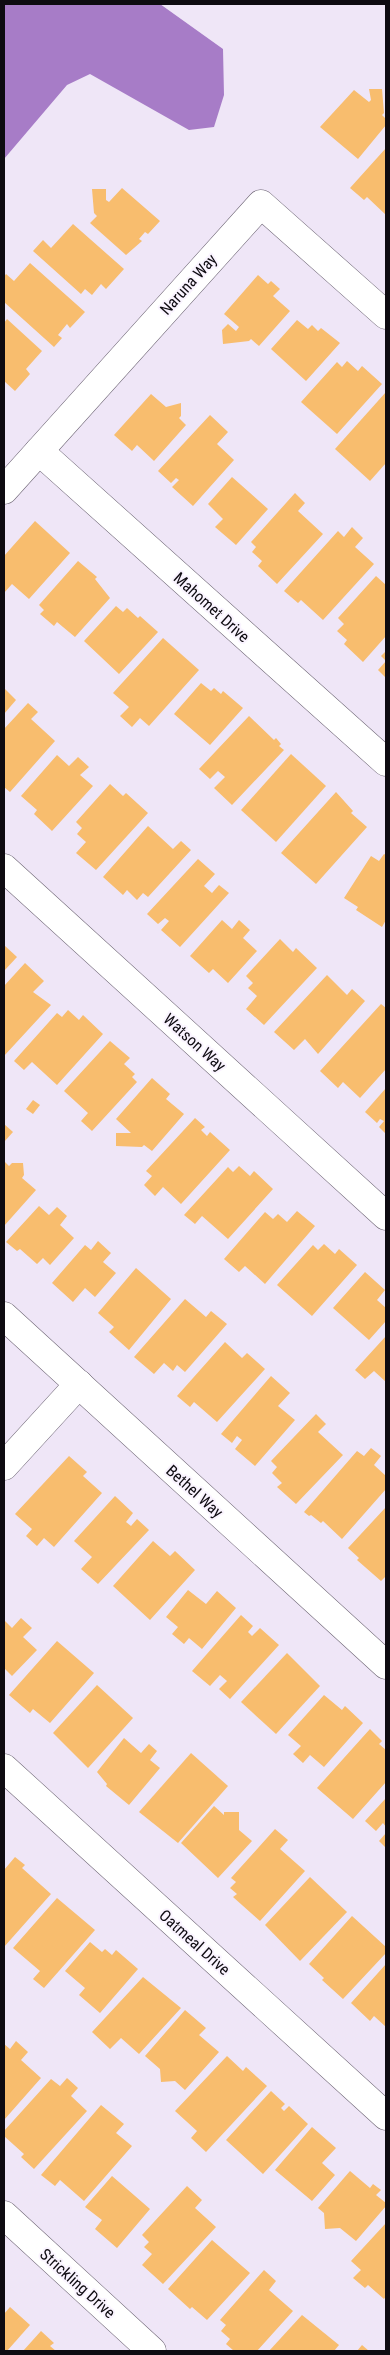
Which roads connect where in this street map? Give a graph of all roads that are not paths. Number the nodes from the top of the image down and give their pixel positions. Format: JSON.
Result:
{"nodes":[{"id":1,"x":386,"y":315,"type":"edge"},
{"id":2,"x":39,"y":451,"type":"junction"},
{"id":3,"x":4,"y":490,"type":"edge"},
{"id":4,"x":386,"y":762,"type":"edge"},
{"id":5,"x":4,"y":868,"type":"edge"},
{"id":6,"x":386,"y":1216,"type":"edge"},
{"id":7,"x":4,"y":1316,"type":"edge"},
{"id":8,"x":78,"y":1384,"type":"junction"},
{"id":9,"x":4,"y":1466,"type":"edge"},
{"id":10,"x":386,"y":1665,"type":"edge"},
{"id":11,"x":4,"y":1768,"type":"edge"},
{"id":12,"x":386,"y":2116,"type":"edge"},
{"id":13,"x":4,"y":2215,"type":"edge"},
{"id":14,"x":152,"y":2351,"type":"edge"}],
"edges":[{"from":1,"to":2,"type":"street","name":"Naruna Way"},
{"from":2,"to":3,"type":"street","name":"Naruna Way"},
{"from":2,"to":4,"type":"street","name":"Mahomet Drive"},
{"from":5,"to":6,"type":"street","name":"Watson Way"},
{"from":7,"to":8,"type":"street","name":"Bethel Way"},
{"from":8,"to":9,"type":"street"},
{"from":8,"to":10,"type":"street","name":"Bethel Way"},
{"from":11,"to":12,"type":"street","name":"Oatmeal Drive"},
{"from":13,"to":14,"type":"street","name":"Strickling Drive"}]}
